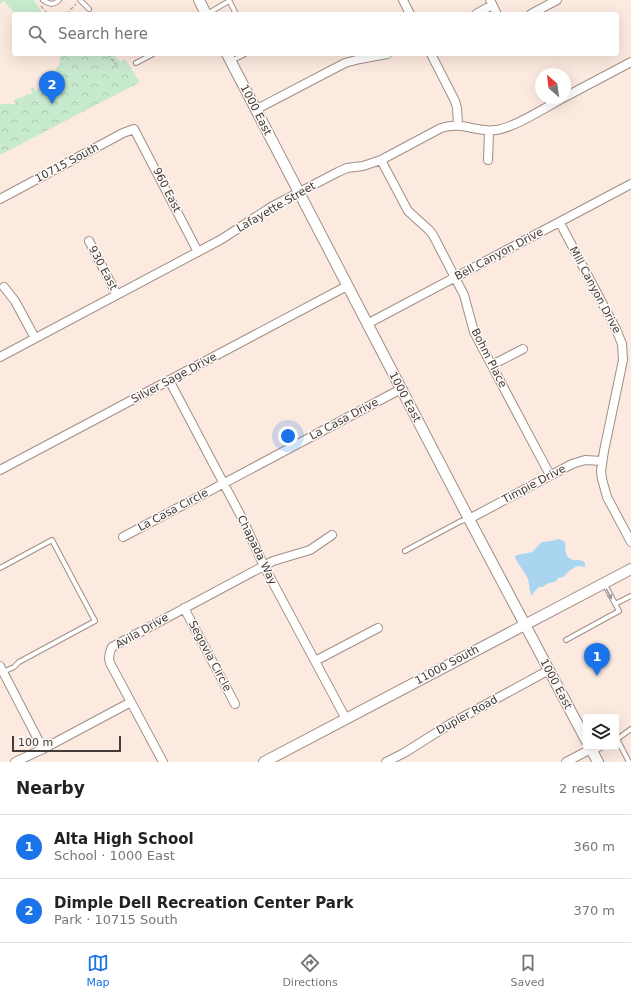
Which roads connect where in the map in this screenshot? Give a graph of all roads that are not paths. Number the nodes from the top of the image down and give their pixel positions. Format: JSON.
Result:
{"nodes":[{"id":1,"x":43,"y":0,"type":"edge"},
{"id":2,"x":59,"y":0,"type":"edge"},
{"id":3,"x":80,"y":0,"type":"edge"},
{"id":4,"x":199,"y":0,"type":"edge"},
{"id":5,"x":229,"y":0,"type":"edge"},
{"id":6,"x":403,"y":0,"type":"edge"},
{"id":7,"x":557,"y":0,"type":"edge"},
{"id":8,"x":491,"y":3,"type":"edge"},
{"id":9,"x":89,"y":9,"type":"dead end"},
{"id":10,"x":205,"y":12,"type":"edge"},
{"id":11,"x":209,"y":12,"type":"edge"},
{"id":12,"x":235,"y":12,"type":"edge"},
{"id":13,"x":409,"y":12,"type":"edge"},
{"id":14,"x":479,"y":12,"type":"edge"},
{"id":15,"x":496,"y":12,"type":"edge"},
{"id":16,"x":535,"y":12,"type":"edge"},
{"id":17,"x":149,"y":56,"type":"edge"},
{"id":18,"x":377,"y":56,"type":"edge"},
{"id":19,"x":432,"y":56,"type":"edge"},
{"id":20,"x":229,"y":58,"type":"edge"},
{"id":21,"x":136,"y":62,"type":"dead end"},
{"id":22,"x":631,"y":62,"type":"edge"},
{"id":23,"x":571,"y":94,"type":"edge"},
{"id":24,"x":553,"y":104,"type":"edge"},
{"id":25,"x":256,"y":110,"type":"junction"},
{"id":26,"x":458,"y":125,"type":"junction"},
{"id":27,"x":134,"y":129,"type":"joint"},
{"id":28,"x":489,"y":131,"type":"junction"},
{"id":29,"x":380,"y":160,"type":"junction"},
{"id":30,"x":488,"y":160,"type":"dead end"},
{"id":31,"x":631,"y":184,"type":"edge"},
{"id":32,"x":298,"y":192,"type":"junction"},
{"id":33,"x":0,"y":199,"type":"edge"},
{"id":34,"x":560,"y":223,"type":"junction"},
{"id":35,"x":89,"y":241,"type":"dead end"},
{"id":36,"x":198,"y":252,"type":"junction"},
{"id":37,"x":455,"y":277,"type":"junction"},
{"id":38,"x":347,"y":286,"type":"junction"},
{"id":39,"x":4,"y":287,"type":"dead end"},
{"id":40,"x":117,"y":295,"type":"junction"},
{"id":41,"x":367,"y":324,"type":"junction"},
{"id":42,"x":35,"y":338,"type":"junction"},
{"id":43,"x":523,"y":349,"type":"dead end"},
{"id":44,"x":0,"y":357,"type":"edge"},
{"id":45,"x":492,"y":365,"type":"junction"},
{"id":46,"x":169,"y":380,"type":"junction"},
{"id":47,"x":401,"y":389,"type":"junction"},
{"id":48,"x":0,"y":459,"type":"edge"},
{"id":49,"x":602,"y":461,"type":"junction"},
{"id":50,"x":2,"y":469,"type":"edge"},
{"id":51,"x":550,"y":475,"type":"junction"},
{"id":52,"x":223,"y":483,"type":"junction"},
{"id":53,"x":469,"y":519,"type":"junction"},
{"id":54,"x":332,"y":535,"type":"dead end"},
{"id":55,"x":123,"y":537,"type":"dead end"},
{"id":56,"x":631,"y":542,"type":"edge"},
{"id":57,"x":405,"y":551,"type":"dead end"},
{"id":58,"x":264,"y":566,"type":"junction"},
{"id":59,"x":0,"y":568,"type":"edge"},
{"id":60,"x":631,"y":569,"type":"edge"},
{"id":61,"x":604,"y":583,"type":"junction"},
{"id":62,"x":631,"y":596,"type":"edge"},
{"id":63,"x":615,"y":604,"type":"junction"},
{"id":64,"x":184,"y":608,"type":"junction"},
{"id":65,"x":524,"y":624,"type":"junction"},
{"id":66,"x":378,"y":628,"type":"dead end"},
{"id":67,"x":566,"y":640,"type":"dead end"},
{"id":68,"x":315,"y":661,"type":"junction"},
{"id":69,"x":2,"y":669,"type":"edge"},
{"id":70,"x":549,"y":670,"type":"junction"},
{"id":71,"x":131,"y":702,"type":"junction"},
{"id":72,"x":235,"y":704,"type":"dead end"},
{"id":73,"x":346,"y":719,"type":"junction"},
{"id":74,"x":630,"y":731,"type":"edge"},
{"id":75,"x":583,"y":734,"type":"edge"},
{"id":76,"x":619,"y":739,"type":"edge"},
{"id":77,"x":619,"y":744,"type":"edge"},
{"id":78,"x":43,"y":749,"type":"junction"},
{"id":79,"x":585,"y":750,"type":"edge"},
{"id":80,"x":592,"y":750,"type":"edge"},
{"id":81,"x":14,"y":762,"type":"edge"},
{"id":82,"x":163,"y":762,"type":"edge"},
{"id":83,"x":264,"y":762,"type":"edge"},
{"id":84,"x":386,"y":762,"type":"edge"},
{"id":85,"x":566,"y":762,"type":"edge"},
{"id":86,"x":598,"y":762,"type":"edge"},
{"id":87,"x":629,"y":762,"type":"edge"}],
"edges":[{"from":1,"to":2,"type":"lane"},
{"from":3,"to":9,"type":"lane"},
{"from":4,"to":10,"type":"street"},
{"from":5,"to":11,"type":"lane"},
{"from":5,"to":12,"type":"lane"},
{"from":6,"to":13,"type":"street"},
{"from":7,"to":16,"type":"street"},
{"from":8,"to":14,"type":"street"},
{"from":8,"to":15,"type":"street"},
{"from":17,"to":21,"type":"lane"},
{"from":18,"to":25,"type":"street"},
{"from":19,"to":26,"type":"street"},
{"from":20,"to":25,"type":"street","name":"1000 East"},
{"from":22,"to":23,"type":"street","name":"Lafayette Street"},
{"from":24,"to":28,"type":"street","name":"Lafayette Street"},
{"from":25,"to":32,"type":"street","name":"1000 East"},
{"from":26,"to":28,"type":"street","name":"Lafayette Street"},
{"from":26,"to":29,"type":"street","name":"Lafayette Street"},
{"from":27,"to":33,"type":"street","name":"10715 South"},
{"from":27,"to":36,"type":"street","name":"960 East"},
{"from":28,"to":30,"type":"street"},
{"from":29,"to":32,"type":"street","name":"Lafayette Street"},
{"from":29,"to":37,"type":"street","name":"Bohm Place"},
{"from":31,"to":34,"type":"street","name":"Bell Canyon Drive"},
{"from":32,"to":36,"type":"street","name":"Lafayette Street"},
{"from":32,"to":38,"type":"street","name":"1000 East"},
{"from":34,"to":37,"type":"street","name":"Bell Canyon Drive"},
{"from":34,"to":49,"type":"street","name":"Mill Canyon Drive"},
{"from":35,"to":40,"type":"street","name":"930 East"},
{"from":36,"to":40,"type":"street","name":"Lafayette Street"},
{"from":37,"to":41,"type":"street","name":"Bell Canyon Drive"},
{"from":37,"to":45,"type":"street","name":"Bohm Place"},
{"from":38,"to":41,"type":"street","name":"1000 East"},
{"from":38,"to":46,"type":"street","name":"Silver Sage Drive"},
{"from":39,"to":42,"type":"street"},
{"from":40,"to":42,"type":"street","name":"Lafayette Street"},
{"from":41,"to":47,"type":"street","name":"1000 East"},
{"from":42,"to":44,"type":"street","name":"Lafayette Street"},
{"from":43,"to":45,"type":"street"},
{"from":45,"to":51,"type":"street","name":"Bohm Place"},
{"from":46,"to":50,"type":"street","name":"Silver Sage Drive"},
{"from":46,"to":52,"type":"street","name":"Chapada Way"},
{"from":47,"to":52,"type":"street","name":"La Casa Drive"},
{"from":47,"to":53,"type":"street","name":"1000 East"},
{"from":48,"to":50,"type":"street"},
{"from":49,"to":51,"type":"street","name":"Timpie Drive"},
{"from":49,"to":56,"type":"street","name":"Mill Canyon Drive"},
{"from":51,"to":53,"type":"street","name":"Timpie Drive"},
{"from":52,"to":55,"type":"street","name":"La Casa Circle"},
{"from":52,"to":58,"type":"street","name":"Chapada Way"},
{"from":53,"to":57,"type":"lane"},
{"from":53,"to":65,"type":"street","name":"1000 East"},
{"from":54,"to":58,"type":"street","name":"Avila Drive"},
{"from":58,"to":64,"type":"street","name":"Avila Drive"},
{"from":58,"to":68,"type":"street","name":"Chapada Way"},
{"from":59,"to":69,"type":"lane"},
{"from":60,"to":61,"type":"street","name":"11000 South"},
{"from":61,"to":63,"type":"lane","one_way":true},
{"from":61,"to":65,"type":"street","name":"11000 South"},
{"from":62,"to":63,"type":"lane"},
{"from":63,"to":67,"type":"lane"},
{"from":64,"to":71,"type":"street","name":"Avila Drive"},
{"from":64,"to":72,"type":"street","name":"Segovia Circle"},
{"from":65,"to":70,"type":"street","name":"1000 East"},
{"from":65,"to":73,"type":"street","name":"11000 South"},
{"from":66,"to":68,"type":"street"},
{"from":68,"to":73,"type":"street","name":"Chapada Way"},
{"from":69,"to":78,"type":"street"},
{"from":70,"to":75,"type":"street","name":"1000 East"},
{"from":70,"to":84,"type":"street","name":"Dupler Road"},
{"from":71,"to":78,"type":"street"},
{"from":71,"to":82,"type":"street","name":"Avila Drive"},
{"from":73,"to":83,"type":"street","name":"11000 South"},
{"from":74,"to":76,"type":"lane"},
{"from":77,"to":87,"type":"lane"},
{"from":78,"to":81,"type":"street"},
{"from":79,"to":85,"type":"street"},
{"from":80,"to":86,"type":"street","name":"1000 East"}]}
